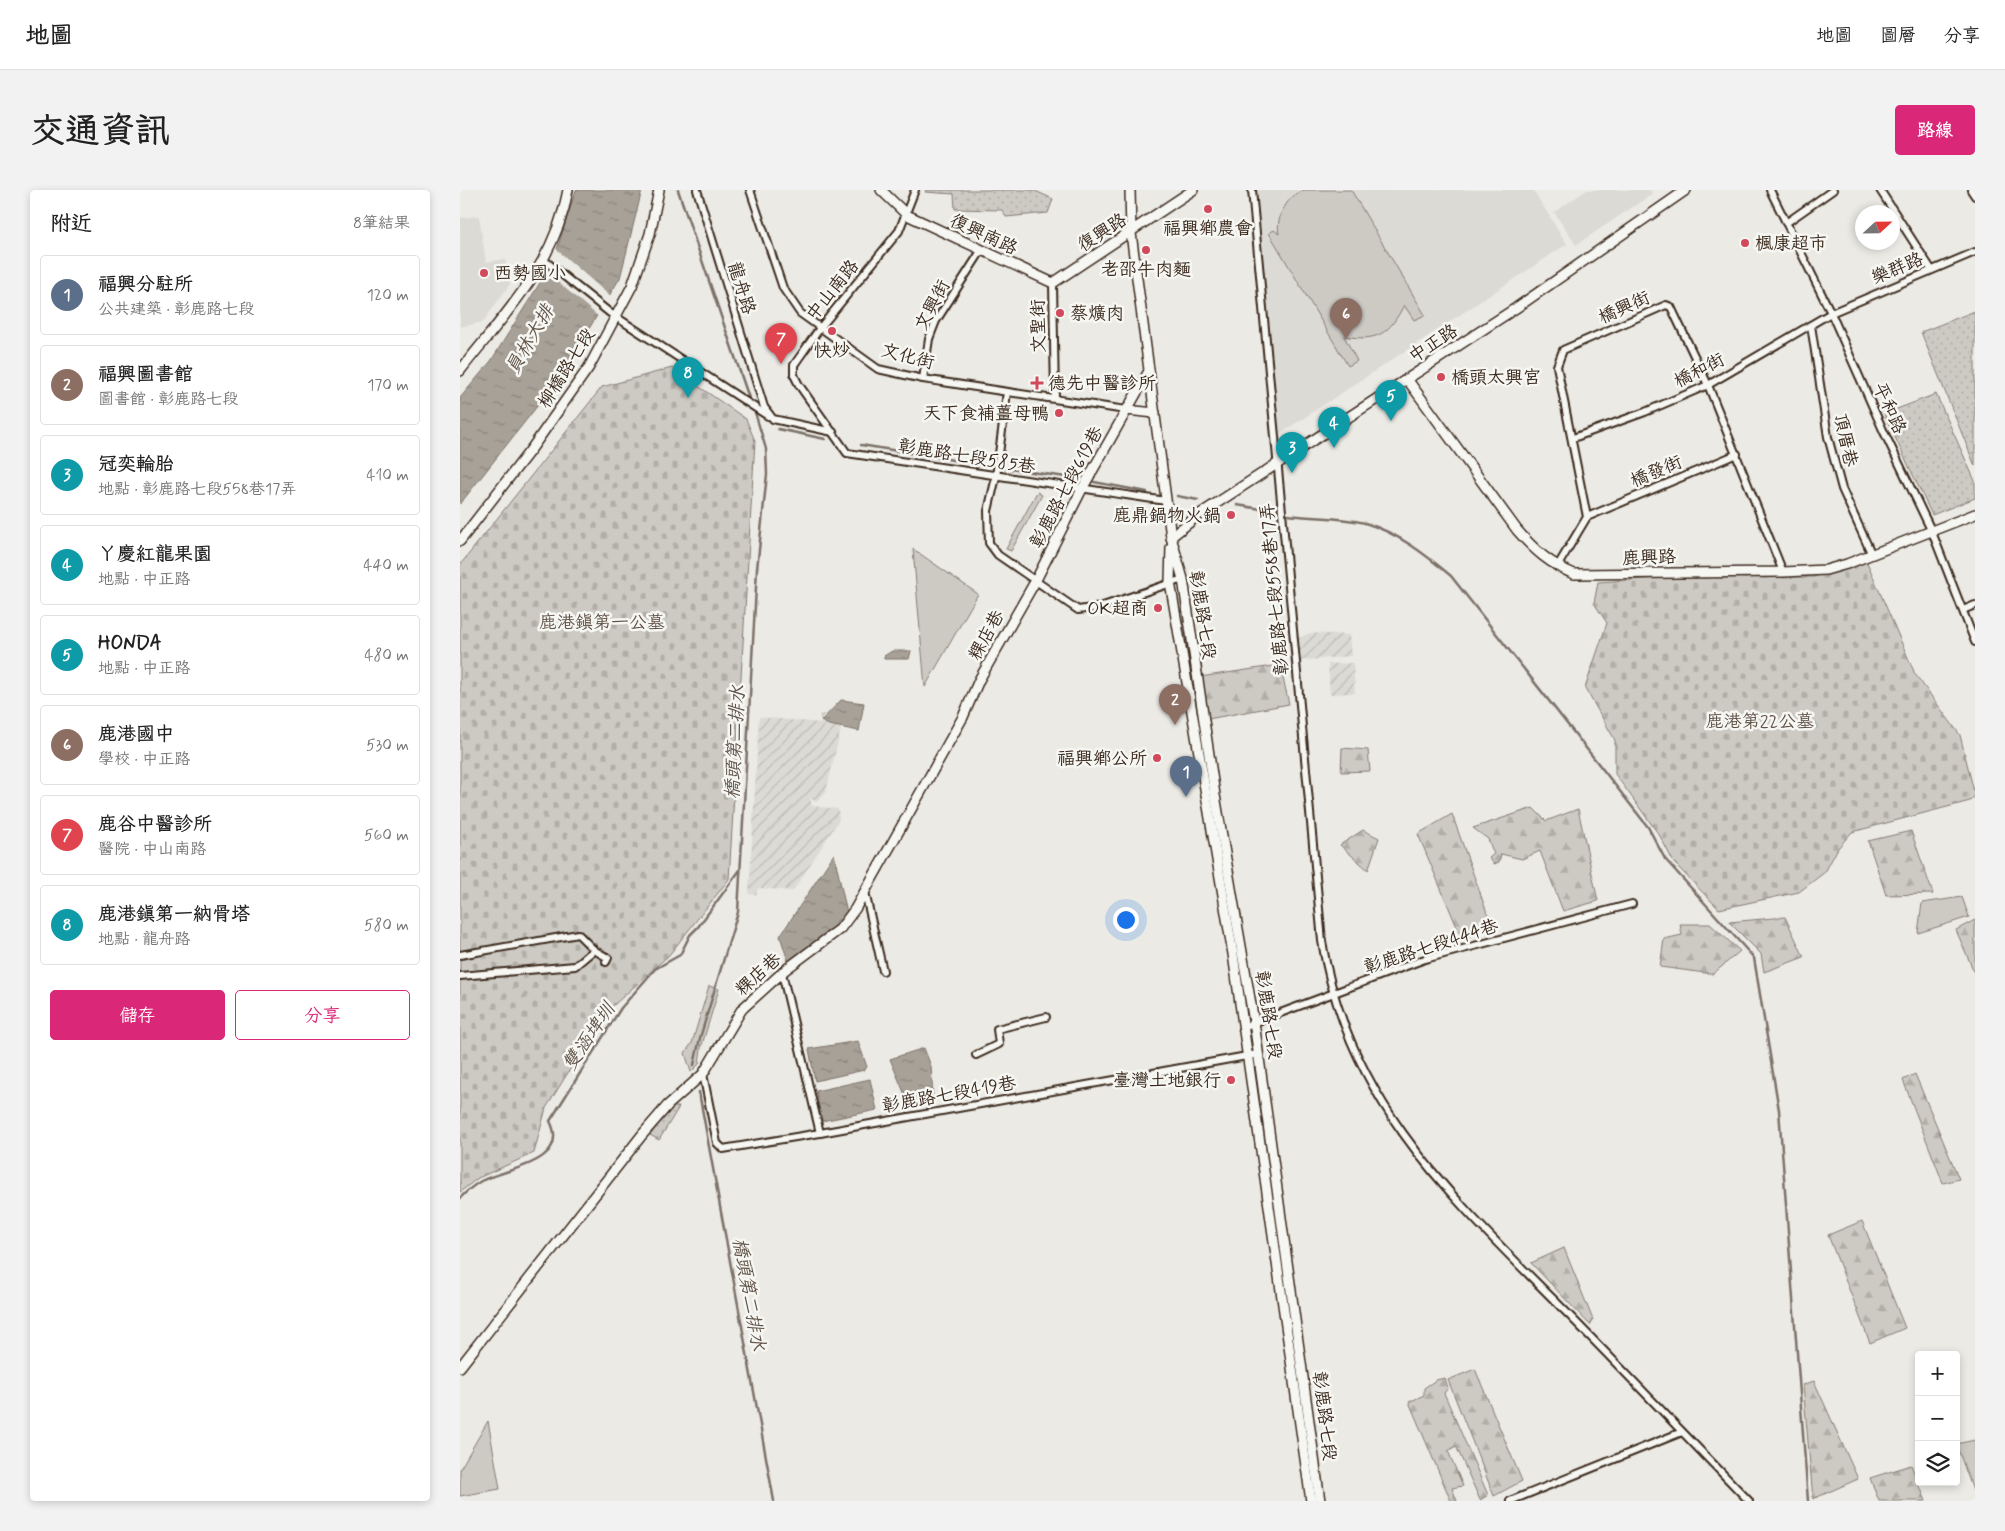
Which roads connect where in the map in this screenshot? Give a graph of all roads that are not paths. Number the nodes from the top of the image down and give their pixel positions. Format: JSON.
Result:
{"nodes":[{"id":1,"x":568,"y":190,"type":"edge"},
{"id":2,"x":659,"y":190,"type":"edge"},
{"id":3,"x":697,"y":190,"type":"edge"},
{"id":4,"x":750,"y":190,"type":"edge"},
{"id":5,"x":881,"y":190,"type":"edge"},
{"id":6,"x":916,"y":190,"type":"edge"},
{"id":7,"x":1130,"y":190,"type":"edge"},
{"id":8,"x":1193,"y":190,"type":"edge"},
{"id":9,"x":1252,"y":190,"type":"edge"},
{"id":10,"x":1686,"y":190,"type":"edge"},
{"id":11,"x":1770,"y":190,"type":"edge"},
{"id":12,"x":1833,"y":190,"type":"edge"},
{"id":13,"x":1880,"y":190,"type":"edge"},
{"id":14,"x":1971,"y":190,"type":"edge"},
{"id":15,"x":1975,"y":196,"type":"edge"},
{"id":16,"x":907,"y":214,"type":"junction"},
{"id":17,"x":1786,"y":223,"type":"junction"},
{"id":18,"x":1131,"y":233,"type":"junction"},
{"id":19,"x":981,"y":251,"type":"junction"},
{"id":20,"x":1975,"y":252,"type":"edge"},
{"id":21,"x":546,"y":262,"type":"junction"},
{"id":22,"x":1931,"y":269,"type":"junction"},
{"id":23,"x":1052,"y":284,"type":"junction"},
{"id":24,"x":1831,"y":313,"type":"junction"},
{"id":25,"x":613,"y":315,"type":"junction"},
{"id":26,"x":1811,"y":325,"type":"junction"},
{"id":27,"x":820,"y":328,"type":"junction"},
{"id":28,"x":1149,"y":370,"type":"junction"},
{"id":29,"x":460,"y":371,"type":"edge"},
{"id":30,"x":923,"y":379,"type":"junction"},
{"id":31,"x":1407,"y":379,"type":"junction"},
{"id":32,"x":1708,"y":385,"type":"junction"},
{"id":33,"x":1007,"y":392,"type":"junction"},
{"id":34,"x":1055,"y":398,"type":"junction"},
{"id":35,"x":1126,"y":410,"type":"junction"},
{"id":36,"x":1155,"y":413,"type":"junction"},
{"id":37,"x":773,"y":419,"type":"junction"},
{"id":38,"x":833,"y":432,"type":"junction"},
{"id":39,"x":1573,"y":438,"type":"junction"},
{"id":40,"x":1737,"y":454,"type":"junction"},
{"id":41,"x":1277,"y":464,"type":"junction"},
{"id":42,"x":996,"y":477,"type":"junction"},
{"id":43,"x":1082,"y":489,"type":"junction"},
{"id":44,"x":1166,"y":502,"type":"junction"},
{"id":45,"x":1975,"y":514,"type":"edge"},
{"id":46,"x":1588,"y":517,"type":"junction"},
{"id":47,"x":1932,"y":532,"type":"junction"},
{"id":48,"x":1171,"y":536,"type":"junction"},
{"id":49,"x":460,"y":541,"type":"edge"},
{"id":50,"x":1872,"y":555,"type":"junction"},
{"id":51,"x":1558,"y":567,"type":"junction"},
{"id":52,"x":1783,"y":572,"type":"junction"},
{"id":53,"x":1183,"y":579,"type":"junction"},
{"id":54,"x":1036,"y":580,"type":"junction"},
{"id":55,"x":1170,"y":582,"type":"junction"},
{"id":56,"x":1975,"y":605,"type":"edge"},
{"id":57,"x":1963,"y":610,"type":"junction"},
{"id":58,"x":1975,"y":642,"type":"edge"},
{"id":59,"x":865,"y":892,"type":"junction"},
{"id":60,"x":1632,"y":904,"type":"dead end"},
{"id":61,"x":594,"y":950,"type":"junction"},
{"id":62,"x":460,"y":955,"type":"edge"},
{"id":63,"x":608,"y":958,"type":"dead end"},
{"id":64,"x":883,"y":971,"type":"dead end"},
{"id":65,"x":782,"y":973,"type":"junction"},
{"id":66,"x":460,"y":976,"type":"edge"},
{"id":67,"x":1334,"y":994,"type":"junction"},
{"id":68,"x":1046,"y":1017,"type":"dead end"},
{"id":69,"x":1254,"y":1022,"type":"junction"},
{"id":70,"x":1244,"y":1027,"type":"junction"},
{"id":71,"x":1258,"y":1054,"type":"junction"},
{"id":72,"x":976,"y":1055,"type":"dead end"},
{"id":73,"x":1248,"y":1055,"type":"junction"},
{"id":74,"x":703,"y":1074,"type":"junction"},
{"id":75,"x":820,"y":1133,"type":"junction"},
{"id":76,"x":460,"y":1366,"type":"edge"},
{"id":77,"x":1682,"y":1432,"type":"junction"},
{"id":78,"x":1311,"y":1501,"type":"edge"},
{"id":79,"x":1320,"y":1501,"type":"edge"},
{"id":80,"x":1510,"y":1501,"type":"edge"},
{"id":81,"x":1749,"y":1501,"type":"edge"}],
"edges":[{"from":1,"to":21,"type":"main road"},
{"from":2,"to":25,"type":"main road","name":"柳橋路七段"},
{"from":3,"to":37,"type":"street","name":"龍舟路"},
{"from":4,"to":27,"type":"street","name":"文化街"},
{"from":5,"to":16,"type":"main road","name":"復興南路"},
{"from":6,"to":16,"type":"street","name":"中山南路"},
{"from":7,"to":18,"type":"main road","name":"彰鹿路七段"},
{"from":8,"to":18,"type":"main road","name":"復興路"},
{"from":9,"to":41,"type":"street","name":"彰鹿路七段558巷17弄"},
{"from":10,"to":31,"type":"main road","name":"中正路"},
{"from":11,"to":17,"type":"street","name":"平和路"},
{"from":12,"to":17,"type":"street"},
{"from":13,"to":22,"type":"street"},
{"from":14,"to":15,"type":"street"},
{"from":16,"to":19,"type":"main road","name":"復興南路"},
{"from":16,"to":27,"type":"street","name":"中山南路"},
{"from":17,"to":24,"type":"street","name":"平和路"},
{"from":18,"to":23,"type":"main road","name":"復興路"},
{"from":18,"to":28,"type":"main road","name":"彰鹿路七段"},
{"from":19,"to":23,"type":"main road","name":"復興南路"},
{"from":19,"to":30,"type":"street","name":"文興街"},
{"from":20,"to":22,"type":"street","name":"樂群路"},
{"from":21,"to":25,"type":"street"},
{"from":21,"to":29,"type":"main road"},
{"from":22,"to":24,"type":"street","name":"樂群路"},
{"from":23,"to":34,"type":"street","name":"文聖街"},
{"from":24,"to":26,"type":"street","name":"橋和街"},
{"from":24,"to":47,"type":"street","name":"平和路"},
{"from":25,"to":37,"type":"street"},
{"from":25,"to":49,"type":"main road","name":"柳橋路七段"},
{"from":26,"to":32,"type":"street","name":"橋和街"},
{"from":26,"to":50,"type":"street","name":"頂厝巷"},
{"from":27,"to":30,"type":"street","name":"文化街"},
{"from":27,"to":38,"type":"street","name":"中山南路"},
{"from":28,"to":35,"type":"main road","name":"彰鹿路七段619巷"},
{"from":28,"to":36,"type":"main road","name":"彰鹿路七段"},
{"from":30,"to":33,"type":"street","name":"文化街"},
{"from":31,"to":41,"type":"main road","name":"中正路"},
{"from":31,"to":51,"type":"main road","name":"鹿興路"},
{"from":32,"to":39,"type":"street","name":"橋和街"},
{"from":32,"to":39,"type":"street","name":"橋興街"},
{"from":32,"to":40,"type":"street","name":"橋興街"},
{"from":33,"to":34,"type":"street","name":"文化街"},
{"from":33,"to":42,"type":"street"},
{"from":34,"to":35,"type":"street","name":"文化街"},
{"from":35,"to":36,"type":"main road","name":"文化街"},
{"from":35,"to":43,"type":"main road","name":"彰鹿路七段619巷"},
{"from":36,"to":44,"type":"main road","name":"彰鹿路七段"},
{"from":37,"to":38,"type":"street"},
{"from":38,"to":42,"type":"street","name":"彰鹿路七段585巷"},
{"from":39,"to":46,"type":"street","name":"橋興街"},
{"from":40,"to":46,"type":"street","name":"橋發街"},
{"from":40,"to":52,"type":"street","name":"橋興街"},
{"from":41,"to":48,"type":"main road","name":"中正路"},
{"from":41,"to":67,"type":"street","name":"彰鹿路七段558巷17弄"},
{"from":42,"to":43,"type":"street","name":"彰鹿路七段585巷"},
{"from":42,"to":54,"type":"street"},
{"from":43,"to":44,"type":"street","name":"彰鹿路七段585巷"},
{"from":43,"to":54,"type":"main road","name":"彰鹿路七段619巷"},
{"from":44,"to":48,"type":"main road","name":"彰鹿路七段"},
{"from":45,"to":47,"type":"main road","name":"鹿興路"},
{"from":46,"to":51,"type":"street"},
{"from":47,"to":50,"type":"main road","name":"鹿興路"},
{"from":47,"to":57,"type":"street","name":"平和路"},
{"from":48,"to":53,"type":"main road","name":"彰鹿路七段"},
{"from":48,"to":55,"type":"main road","name":"彰鹿路七段"},
{"from":50,"to":52,"type":"main road","name":"鹿興路"},
{"from":51,"to":52,"type":"main road","name":"鹿興路"},
{"from":53,"to":55,"type":"street"},
{"from":53,"to":69,"type":"main road","name":"彰鹿路七段"},
{"from":54,"to":55,"type":"street"},
{"from":54,"to":59,"type":"main road","name":"粿店巷"},
{"from":55,"to":70,"type":"main road","name":"彰鹿路七段"},
{"from":56,"to":57,"type":"street"},
{"from":57,"to":58,"type":"street","name":"平和路"},
{"from":59,"to":64,"type":"street"},
{"from":59,"to":65,"type":"main road","name":"粿店巷"},
{"from":60,"to":67,"type":"street","name":"彰鹿路七段444巷"},
{"from":61,"to":62,"type":"street"},
{"from":61,"to":63,"type":"street"},
{"from":61,"to":66,"type":"street"},
{"from":65,"to":74,"type":"main road","name":"粿店巷"},
{"from":65,"to":75,"type":"street"},
{"from":67,"to":69,"type":"street","name":"彰鹿路七段444巷"},
{"from":67,"to":77,"type":"street","name":"彰鹿路七段558巷17弄"},
{"from":68,"to":72,"type":"street"},
{"from":69,"to":70,"type":"street","name":"彰鹿路七段444巷"},
{"from":69,"to":71,"type":"main road","name":"彰鹿路七段"},
{"from":70,"to":73,"type":"main road","name":"彰鹿路七段"},
{"from":71,"to":73,"type":"street","name":"彰鹿路七段419巷"},
{"from":71,"to":79,"type":"main road","name":"彰鹿路七段"},
{"from":73,"to":75,"type":"street","name":"彰鹿路七段419巷"},
{"from":73,"to":78,"type":"main road","name":"彰鹿路七段"},
{"from":74,"to":75,"type":"street","name":"彰鹿路七段419巷"},
{"from":74,"to":76,"type":"main road","name":"粿店巷"},
{"from":77,"to":80,"type":"street"},
{"from":77,"to":81,"type":"street","name":"彰鹿路七段558巷17弄"}]}
